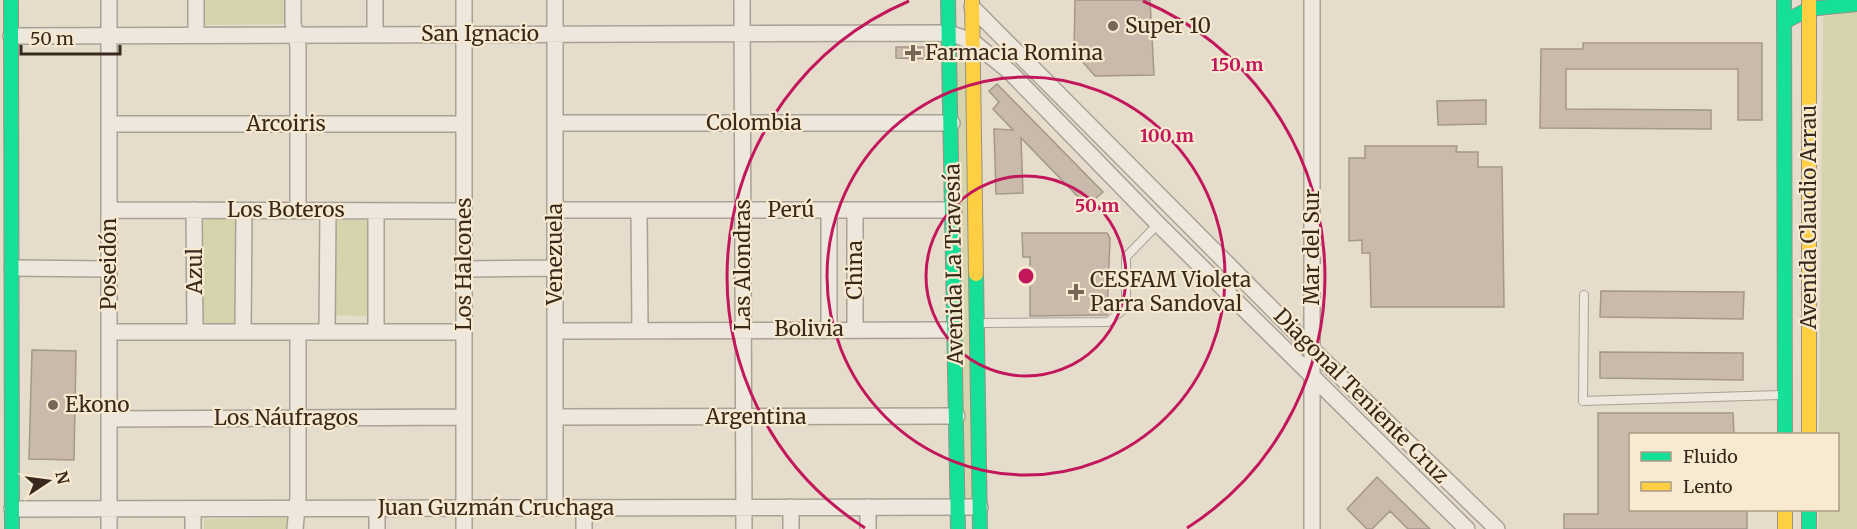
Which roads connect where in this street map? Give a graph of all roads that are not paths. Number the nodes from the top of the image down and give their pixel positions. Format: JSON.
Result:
{"nodes":[{"id":1,"x":11,"y":0,"type":"edge"},
{"id":2,"x":109,"y":0,"type":"edge"},
{"id":3,"x":196,"y":0,"type":"edge"},
{"id":4,"x":293,"y":0,"type":"edge"},
{"id":5,"x":375,"y":0,"type":"edge"},
{"id":6,"x":464,"y":0,"type":"edge"},
{"id":7,"x":555,"y":0,"type":"edge"},
{"id":8,"x":742,"y":0,"type":"edge"},
{"id":9,"x":948,"y":0,"type":"edge"},
{"id":10,"x":1312,"y":0,"type":"edge"},
{"id":11,"x":1784,"y":0,"type":"edge"},
{"id":12,"x":972,"y":4,"type":"edge"},
{"id":13,"x":1809,"y":4,"type":"edge"},
{"id":14,"x":1857,"y":4,"type":"edge"},
{"id":15,"x":1784,"y":22,"type":"junction"},
{"id":16,"x":949,"y":33,"type":"junction"},
{"id":17,"x":464,"y":34,"type":"junction"},
{"id":18,"x":555,"y":34,"type":"junction"},
{"id":19,"x":742,"y":34,"type":"junction"},
{"id":20,"x":196,"y":35,"type":"junction"},
{"id":21,"x":295,"y":35,"type":"junction"},
{"id":22,"x":375,"y":35,"type":"junction"},
{"id":23,"x":11,"y":36,"type":"junction"},
{"id":24,"x":109,"y":36,"type":"junction"},
{"id":25,"x":972,"y":41,"type":"junction"},
{"id":26,"x":555,"y":123,"type":"junction"},
{"id":27,"x":742,"y":123,"type":"junction"},
{"id":28,"x":952,"y":123,"type":"junction"},
{"id":29,"x":109,"y":124,"type":"junction"},
{"id":30,"x":298,"y":124,"type":"junction"},
{"id":31,"x":464,"y":124,"type":"junction"},
{"id":32,"x":109,"y":210,"type":"junction"},
{"id":33,"x":194,"y":210,"type":"junction"},
{"id":34,"x":298,"y":210,"type":"junction"},
{"id":35,"x":555,"y":210,"type":"junction"},
{"id":36,"x":639,"y":210,"type":"junction"},
{"id":37,"x":743,"y":210,"type":"junction"},
{"id":38,"x":829,"y":210,"type":"junction"},
{"id":39,"x":855,"y":210,"type":"junction"},
{"id":40,"x":954,"y":210,"type":"junction"},
{"id":41,"x":244,"y":211,"type":"junction"},
{"id":42,"x":328,"y":211,"type":"junction"},
{"id":43,"x":376,"y":211,"type":"junction"},
{"id":44,"x":464,"y":211,"type":"junction"},
{"id":45,"x":1158,"y":224,"type":"junction"},
{"id":46,"x":12,"y":268,"type":"junction"},
{"id":47,"x":555,"y":268,"type":"junction"},
{"id":48,"x":109,"y":269,"type":"junction"},
{"id":49,"x":464,"y":269,"type":"junction"},
{"id":50,"x":1584,"y":295,"type":"dead end"},
{"id":51,"x":977,"y":323,"type":"junction"},
{"id":52,"x":743,"y":329,"type":"junction"},
{"id":53,"x":640,"y":330,"type":"junction"},
{"id":54,"x":829,"y":330,"type":"junction"},
{"id":55,"x":855,"y":330,"type":"junction"},
{"id":56,"x":955,"y":330,"type":"junction"},
{"id":57,"x":555,"y":331,"type":"junction"},
{"id":58,"x":109,"y":332,"type":"junction"},
{"id":59,"x":195,"y":332,"type":"junction"},
{"id":60,"x":243,"y":332,"type":"junction"},
{"id":61,"x":298,"y":332,"type":"junction"},
{"id":62,"x":327,"y":332,"type":"junction"},
{"id":63,"x":376,"y":332,"type":"junction"},
{"id":64,"x":464,"y":332,"type":"junction"},
{"id":65,"x":1785,"y":346,"type":"junction"},
{"id":66,"x":1809,"y":346,"type":"junction"},
{"id":67,"x":1312,"y":349,"type":"junction"},
{"id":68,"x":1313,"y":376,"type":"junction"},
{"id":69,"x":1785,"y":395,"type":"junction"},
{"id":70,"x":957,"y":416,"type":"junction"},
{"id":71,"x":464,"y":417,"type":"junction"},
{"id":72,"x":555,"y":417,"type":"junction"},
{"id":73,"x":743,"y":417,"type":"junction"},
{"id":74,"x":298,"y":418,"type":"junction"},
{"id":75,"x":109,"y":419,"type":"junction"},
{"id":76,"x":1785,"y":433,"type":"edge"},
{"id":77,"x":1809,"y":433,"type":"edge"},
{"id":78,"x":744,"y":507,"type":"junction"},
{"id":79,"x":791,"y":507,"type":"junction"},
{"id":80,"x":868,"y":507,"type":"junction"},
{"id":81,"x":958,"y":507,"type":"junction"},
{"id":82,"x":980,"y":507,"type":"junction"},
{"id":83,"x":297,"y":508,"type":"junction"},
{"id":84,"x":378,"y":508,"type":"junction"},
{"id":85,"x":464,"y":508,"type":"junction"},
{"id":86,"x":555,"y":508,"type":"junction"},
{"id":87,"x":584,"y":508,"type":"junction"},
{"id":88,"x":12,"y":509,"type":"junction"},
{"id":89,"x":109,"y":509,"type":"junction"},
{"id":90,"x":193,"y":509,"type":"junction"},
{"id":91,"x":1785,"y":511,"type":"edge"},
{"id":92,"x":1809,"y":511,"type":"edge"},
{"id":93,"x":12,"y":529,"type":"edge"},
{"id":94,"x":109,"y":529,"type":"edge"},
{"id":95,"x":194,"y":529,"type":"edge"},
{"id":96,"x":295,"y":529,"type":"edge"},
{"id":97,"x":378,"y":529,"type":"edge"},
{"id":98,"x":464,"y":529,"type":"edge"},
{"id":99,"x":584,"y":529,"type":"edge"},
{"id":100,"x":744,"y":529,"type":"edge"},
{"id":101,"x":791,"y":529,"type":"edge"},
{"id":102,"x":868,"y":529,"type":"edge"},
{"id":103,"x":958,"y":529,"type":"edge"},
{"id":104,"x":980,"y":529,"type":"edge"},
{"id":105,"x":1312,"y":529,"type":"edge"},
{"id":106,"x":1467,"y":529,"type":"edge"},
{"id":107,"x":1497,"y":529,"type":"edge"},
{"id":108,"x":1785,"y":529,"type":"edge"},
{"id":109,"x":1809,"y":529,"type":"edge"}],
"edges":[{"from":1,"to":23,"type":"main road"},
{"from":2,"to":24,"type":"street","name":"Poseidón"},
{"from":3,"to":20,"type":"street"},
{"from":4,"to":21,"type":"street"},
{"from":5,"to":22,"type":"street"},
{"from":6,"to":17,"type":"street","name":"Los Halcones"},
{"from":7,"to":18,"type":"street","name":"Venezuela"},
{"from":8,"to":19,"type":"street","name":"Las Alondras"},
{"from":9,"to":16,"type":"main road","name":"Avenida La Travesía"},
{"from":10,"to":67,"type":"street","name":"Mar del Sur"},
{"from":11,"to":15,"type":"main road","name":"Avenida Claudio Arrau"},
{"from":12,"to":25,"type":"main road","name":"Avenida La Travesía"},
{"from":12,"to":67,"type":"street","name":"Diagonal Teniente Cruz"},
{"from":13,"to":14,"type":"main road"},
{"from":13,"to":15,"type":"main road"},
{"from":13,"to":66,"type":"main road","name":"Avenida Claudio Arrau"},
{"from":15,"to":65,"type":"main road","name":"Avenida Claudio Arrau"},
{"from":16,"to":19,"type":"street","name":"San Ignacio"},
{"from":16,"to":25,"type":"street","name":"Diagonal Teniente Cruz"},
{"from":16,"to":28,"type":"main road","name":"Avenida La Travesía"},
{"from":17,"to":18,"type":"street","name":"San Ignacio"},
{"from":17,"to":22,"type":"street","name":"San Ignacio"},
{"from":17,"to":31,"type":"street","name":"Los Halcones"},
{"from":18,"to":19,"type":"street","name":"San Ignacio"},
{"from":18,"to":26,"type":"street","name":"Venezuela"},
{"from":19,"to":27,"type":"street","name":"Las Alondras"},
{"from":20,"to":21,"type":"street","name":"San Ignacio"},
{"from":20,"to":24,"type":"street","name":"San Ignacio"},
{"from":21,"to":22,"type":"street","name":"San Ignacio"},
{"from":21,"to":30,"type":"street"},
{"from":23,"to":24,"type":"street","name":"San Ignacio"},
{"from":23,"to":46,"type":"main road"},
{"from":24,"to":29,"type":"street","name":"Poseidón"},
{"from":25,"to":45,"type":"street","name":"Diagonal Teniente Cruz"},
{"from":25,"to":51,"type":"main road","name":"Avenida La Travesía"},
{"from":26,"to":27,"type":"street","name":"Colombia"},
{"from":26,"to":35,"type":"street","name":"Venezuela"},
{"from":27,"to":28,"type":"street","name":"Colombia"},
{"from":27,"to":37,"type":"street","name":"Las Alondras"},
{"from":28,"to":40,"type":"main road","name":"Avenida La Travesía"},
{"from":29,"to":30,"type":"street","name":"Arcoiris"},
{"from":29,"to":32,"type":"street","name":"Poseidón"},
{"from":30,"to":31,"type":"street","name":"Arcoiris"},
{"from":30,"to":34,"type":"street"},
{"from":31,"to":44,"type":"street","name":"Los Halcones"},
{"from":32,"to":33,"type":"street","name":"Los Boteros"},
{"from":32,"to":48,"type":"street","name":"Poseidón"},
{"from":33,"to":41,"type":"street","name":"Los Boteros"},
{"from":33,"to":59,"type":"street","name":"Azul"},
{"from":34,"to":41,"type":"street","name":"Los Boteros"},
{"from":34,"to":42,"type":"street","name":"Los Boteros"},
{"from":35,"to":36,"type":"street","name":"Perú"},
{"from":35,"to":47,"type":"street","name":"Venezuela"},
{"from":36,"to":37,"type":"street","name":"Perú"},
{"from":36,"to":53,"type":"street"},
{"from":37,"to":38,"type":"street","name":"Perú"},
{"from":37,"to":52,"type":"street","name":"Las Alondras"},
{"from":38,"to":39,"type":"street","name":"Perú"},
{"from":38,"to":54,"type":"street"},
{"from":39,"to":40,"type":"street","name":"Perú"},
{"from":39,"to":55,"type":"street","name":"China"},
{"from":40,"to":56,"type":"main road","name":"Avenida La Travesía"},
{"from":41,"to":60,"type":"street"},
{"from":42,"to":43,"type":"street","name":"Los Boteros"},
{"from":42,"to":62,"type":"street"},
{"from":43,"to":44,"type":"street","name":"Los Boteros"},
{"from":43,"to":63,"type":"street"},
{"from":44,"to":49,"type":"street","name":"Los Halcones"},
{"from":45,"to":51,"type":"lane"},
{"from":45,"to":68,"type":"street","name":"Diagonal Teniente Cruz"},
{"from":46,"to":48,"type":"street"},
{"from":46,"to":88,"type":"main road"},
{"from":47,"to":49,"type":"street"},
{"from":47,"to":57,"type":"street","name":"Venezuela"},
{"from":48,"to":58,"type":"street","name":"Poseidón"},
{"from":49,"to":64,"type":"street","name":"Los Halcones"},
{"from":50,"to":69,"type":"lane"},
{"from":51,"to":82,"type":"main road","name":"Avenida La Travesía"},
{"from":52,"to":53,"type":"street","name":"Bolivia"},
{"from":52,"to":54,"type":"street","name":"Bolivia"},
{"from":52,"to":73,"type":"street","name":"Las Alondras"},
{"from":53,"to":57,"type":"street","name":"Bolivia"},
{"from":54,"to":55,"type":"street","name":"Bolivia"},
{"from":55,"to":56,"type":"street","name":"Bolivia"},
{"from":56,"to":70,"type":"main road","name":"Avenida La Travesía"},
{"from":57,"to":72,"type":"street","name":"Venezuela"},
{"from":58,"to":59,"type":"street"},
{"from":58,"to":75,"type":"street","name":"Poseidón"},
{"from":59,"to":60,"type":"street"},
{"from":60,"to":61,"type":"street"},
{"from":61,"to":62,"type":"street"},
{"from":61,"to":74,"type":"street"},
{"from":62,"to":63,"type":"street"},
{"from":63,"to":64,"type":"street"},
{"from":64,"to":71,"type":"street","name":"Los Halcones"},
{"from":65,"to":66,"type":"main road"},
{"from":65,"to":69,"type":"main road","name":"Avenida Claudio Arrau"},
{"from":66,"to":77,"type":"main road","name":"Avenida Claudio Arrau"},
{"from":67,"to":68,"type":"street","name":"Mar del Sur"},
{"from":67,"to":107,"type":"street","name":"Diagonal Teniente Cruz"},
{"from":68,"to":105,"type":"street","name":"Mar del Sur"},
{"from":68,"to":106,"type":"street","name":"Diagonal Teniente Cruz"},
{"from":69,"to":76,"type":"main road","name":"Avenida Claudio Arrau"},
{"from":70,"to":73,"type":"street","name":"Argentina"},
{"from":70,"to":81,"type":"main road","name":"Avenida La Travesía"},
{"from":71,"to":74,"type":"street","name":"Los Náufragos"},
{"from":71,"to":85,"type":"street","name":"Los Halcones"},
{"from":72,"to":73,"type":"street","name":"Argentina"},
{"from":72,"to":86,"type":"street","name":"Venezuela"},
{"from":73,"to":78,"type":"street","name":"Las Alondras"},
{"from":74,"to":75,"type":"street","name":"Los Náufragos"},
{"from":74,"to":83,"type":"street"},
{"from":75,"to":89,"type":"street","name":"Poseidón"},
{"from":78,"to":79,"type":"street","name":"Juan Guzmán Cruchaga"},
{"from":78,"to":87,"type":"street","name":"Juan Guzmán Cruchaga"},
{"from":78,"to":100,"type":"street","name":"Las Alondras"},
{"from":79,"to":80,"type":"street","name":"Juan Guzmán Cruchaga"},
{"from":79,"to":101,"type":"street"},
{"from":80,"to":81,"type":"street","name":"Juan Guzmán Cruchaga"},
{"from":80,"to":102,"type":"street"},
{"from":81,"to":82,"type":"street","name":"Juan Guzmán Cruchaga"},
{"from":81,"to":103,"type":"main road","name":"Avenida La Travesía"},
{"from":82,"to":104,"type":"main road","name":"Avenida La Travesía"},
{"from":83,"to":84,"type":"street","name":"Juan Guzmán Cruchaga"},
{"from":83,"to":90,"type":"street","name":"Juan Guzmán Cruchaga"},
{"from":83,"to":96,"type":"street"},
{"from":84,"to":85,"type":"street","name":"Juan Guzmán Cruchaga"},
{"from":84,"to":97,"type":"street"},
{"from":85,"to":86,"type":"street","name":"Juan Guzmán Cruchaga"},
{"from":85,"to":98,"type":"street","name":"Los Halcones"},
{"from":86,"to":87,"type":"street","name":"Juan Guzmán Cruchaga"},
{"from":87,"to":99,"type":"street"},
{"from":88,"to":89,"type":"street","name":"Juan Guzmán Cruchaga"},
{"from":88,"to":93,"type":"main road"},
{"from":89,"to":90,"type":"street","name":"Juan Guzmán Cruchaga"},
{"from":89,"to":94,"type":"street","name":"Poseidón"},
{"from":90,"to":95,"type":"street"},
{"from":91,"to":108,"type":"main road"},
{"from":92,"to":109,"type":"main road"}]}
